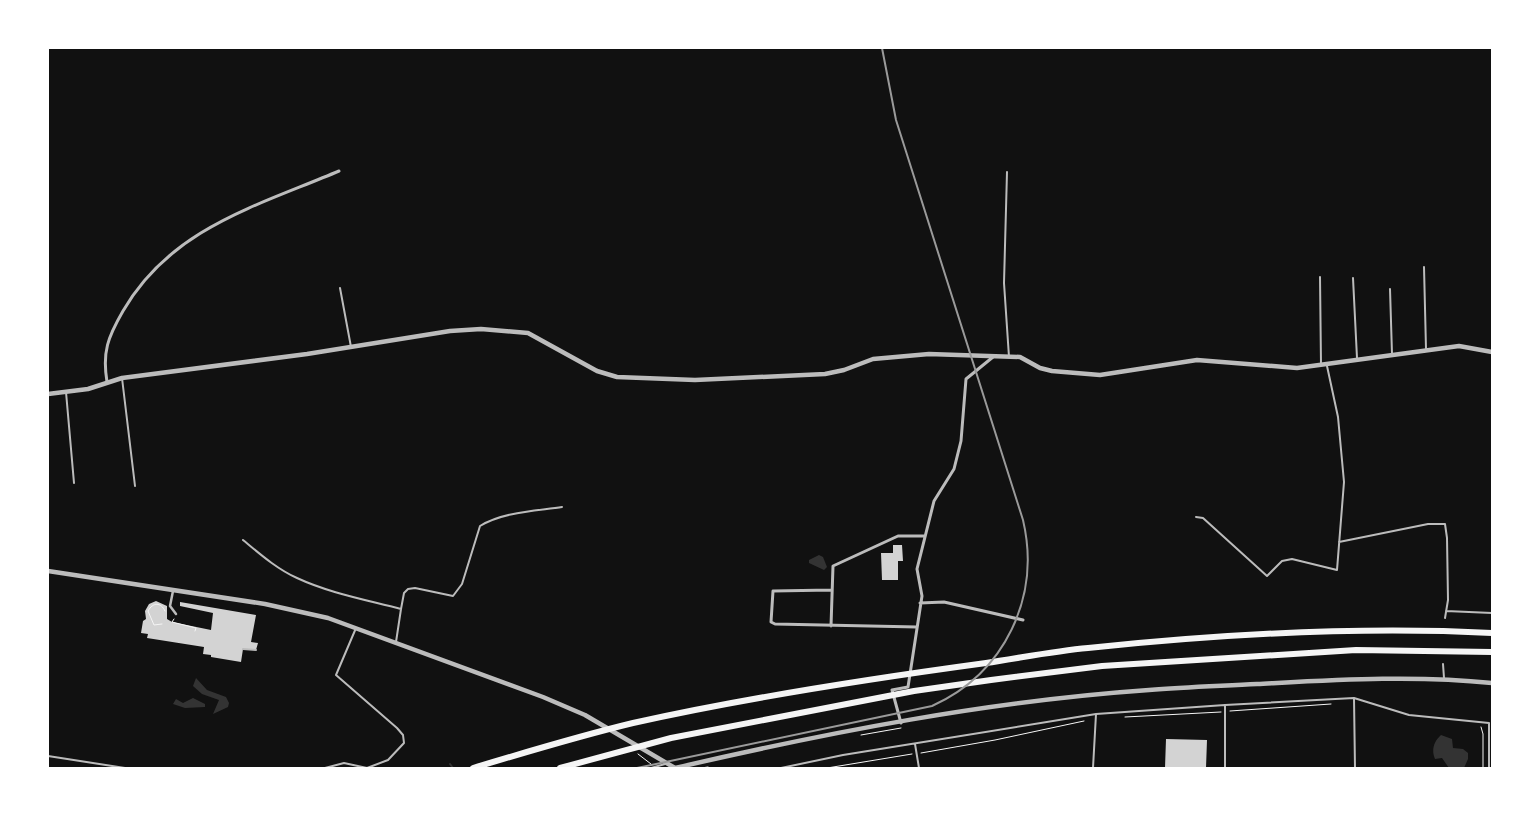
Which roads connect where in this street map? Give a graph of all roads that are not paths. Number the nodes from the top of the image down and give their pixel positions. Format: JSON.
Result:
{"nodes":[{"id":1,"x":339,"y":171,"type":"dead end"},
{"id":2,"x":1008,"y":172,"type":"dead end"},
{"id":3,"x":1424,"y":267,"type":"dead end"},
{"id":4,"x":1320,"y":277,"type":"dead end"},
{"id":5,"x":1354,"y":278,"type":"dead end"},
{"id":6,"x":340,"y":288,"type":"dead end"},
{"id":7,"x":1390,"y":289,"type":"dead end"},
{"id":8,"x":352,"y":347,"type":"junction"},
{"id":9,"x":1426,"y":349,"type":"junction"},
{"id":10,"x":1492,"y":352,"type":"edge"},
{"id":11,"x":1392,"y":354,"type":"junction"},
{"id":12,"x":993,"y":356,"type":"junction"},
{"id":13,"x":1009,"y":357,"type":"junction"},
{"id":14,"x":1358,"y":360,"type":"junction"},
{"id":15,"x":1324,"y":365,"type":"junction"},
{"id":16,"x":122,"y":378,"type":"junction"},
{"id":17,"x":107,"y":382,"type":"junction"},
{"id":18,"x":66,"y":392,"type":"junction"},
{"id":19,"x":48,"y":394,"type":"edge"},
{"id":20,"x":74,"y":483,"type":"dead end"},
{"id":21,"x":135,"y":486,"type":"dead end"},
{"id":22,"x":562,"y":507,"type":"dead end"},
{"id":23,"x":1196,"y":517,"type":"dead end"},
{"id":24,"x":925,"y":536,"type":"junction"},
{"id":25,"x":243,"y":540,"type":"dead end"},
{"id":26,"x":1339,"y":542,"type":"junction"},
{"id":27,"x":48,"y":571,"type":"edge"},
{"id":28,"x":173,"y":590,"type":"junction"},
{"id":29,"x":831,"y":590,"type":"junction"},
{"id":30,"x":920,"y":603,"type":"junction"},
{"id":31,"x":401,"y":609,"type":"junction"},
{"id":32,"x":1446,"y":611,"type":"junction"},
{"id":33,"x":1492,"y":613,"type":"edge"},
{"id":34,"x":176,"y":614,"type":"road end"},
{"id":35,"x":1445,"y":618,"type":"dead end"},
{"id":36,"x":1023,"y":620,"type":"dead end"},
{"id":37,"x":831,"y":626,"type":"junction"},
{"id":38,"x":917,"y":626,"type":"junction"},
{"id":39,"x":356,"y":628,"type":"junction"},
{"id":40,"x":1492,"y":633,"type":"edge"},
{"id":41,"x":396,"y":643,"type":"junction"},
{"id":42,"x":243,"y":649,"type":"dead end"},
{"id":43,"x":256,"y":650,"type":"dead end"},
{"id":44,"x":1492,"y":652,"type":"edge"},
{"id":45,"x":1443,"y":664,"type":"dead end"},
{"id":46,"x":910,"y":673,"type":"junction"},
{"id":47,"x":1444,"y":680,"type":"junction"},
{"id":48,"x":1492,"y":683,"type":"edge"},
{"id":49,"x":894,"y":694,"type":"junction"},
{"id":50,"x":1354,"y":698,"type":"junction"},
{"id":51,"x":1225,"y":705,"type":"junction"},
{"id":52,"x":1096,"y":714,"type":"junction"},
{"id":53,"x":901,"y":723,"type":"junction"},
{"id":54,"x":1491,"y":723,"type":"edge"},
{"id":55,"x":914,"y":743,"type":"junction"},
{"id":56,"x":48,"y":756,"type":"edge"},
{"id":57,"x":668,"y":763,"type":"junction"},
{"id":58,"x":125,"y":768,"type":"edge"},
{"id":59,"x":325,"y":768,"type":"edge"},
{"id":60,"x":473,"y":768,"type":"edge"},
{"id":61,"x":560,"y":768,"type":"edge"},
{"id":62,"x":651,"y":768,"type":"edge"},
{"id":63,"x":675,"y":768,"type":"edge"},
{"id":64,"x":781,"y":768,"type":"edge"},
{"id":65,"x":918,"y":768,"type":"edge"},
{"id":66,"x":1093,"y":768,"type":"edge"},
{"id":67,"x":1225,"y":768,"type":"edge"},
{"id":68,"x":1355,"y":768,"type":"edge"},
{"id":69,"x":1489,"y":768,"type":"edge"}],
"edges":[{"from":1,"to":17,"type":"street"},
{"from":2,"to":13,"type":"lane"},
{"from":3,"to":9,"type":"lane"},
{"from":4,"to":15,"type":"lane"},
{"from":5,"to":14,"type":"lane"},
{"from":6,"to":8,"type":"lane"},
{"from":7,"to":11,"type":"lane"},
{"from":8,"to":12,"type":"street"},
{"from":8,"to":16,"type":"street"},
{"from":9,"to":10,"type":"street"},
{"from":9,"to":11,"type":"street"},
{"from":11,"to":14,"type":"street"},
{"from":12,"to":13,"type":"street"},
{"from":12,"to":24,"type":"street"},
{"from":13,"to":15,"type":"street"},
{"from":14,"to":15,"type":"street"},
{"from":15,"to":26,"type":"lane"},
{"from":16,"to":17,"type":"street"},
{"from":16,"to":21,"type":"lane"},
{"from":17,"to":18,"type":"street"},
{"from":18,"to":19,"type":"street"},
{"from":18,"to":20,"type":"lane"},
{"from":22,"to":31,"type":"lane"},
{"from":23,"to":26,"type":"lane"},
{"from":24,"to":29,"type":"street"},
{"from":24,"to":30,"type":"street"},
{"from":25,"to":31,"type":"lane"},
{"from":26,"to":32,"type":"lane"},
{"from":27,"to":28,"type":"street"},
{"from":28,"to":34,"type":"street"},
{"from":28,"to":39,"type":"street"},
{"from":29,"to":37,"type":"street"},
{"from":29,"to":37,"type":"street"},
{"from":30,"to":36,"type":"street"},
{"from":30,"to":38,"type":"street"},
{"from":31,"to":41,"type":"lane"},
{"from":32,"to":33,"type":"lane"},
{"from":32,"to":35,"type":"lane"},
{"from":37,"to":38,"type":"street"},
{"from":38,"to":46,"type":"street"},
{"from":39,"to":41,"type":"street"},
{"from":39,"to":59,"type":"lane"},
{"from":40,"to":46,"type":"highway"},
{"from":41,"to":57,"type":"street"},
{"from":42,"to":43,"type":"lane"},
{"from":44,"to":49,"type":"highway"},
{"from":45,"to":47,"type":"lane"},
{"from":46,"to":49,"type":"street"},
{"from":46,"to":60,"type":"highway"},
{"from":47,"to":48,"type":"street"},
{"from":47,"to":53,"type":"street"},
{"from":49,"to":53,"type":"street"},
{"from":49,"to":61,"type":"highway"},
{"from":50,"to":51,"type":"lane"},
{"from":50,"to":54,"type":"lane"},
{"from":50,"to":68,"type":"lane"},
{"from":51,"to":52,"type":"lane"},
{"from":51,"to":67,"type":"lane"},
{"from":52,"to":55,"type":"lane"},
{"from":52,"to":66,"type":"lane"},
{"from":53,"to":63,"type":"street"},
{"from":54,"to":69,"type":"lane"},
{"from":55,"to":64,"type":"lane"},
{"from":55,"to":65,"type":"lane"},
{"from":56,"to":58,"type":"lane"},
{"from":57,"to":62,"type":"lane"},
{"from":57,"to":63,"type":"street"}]}
